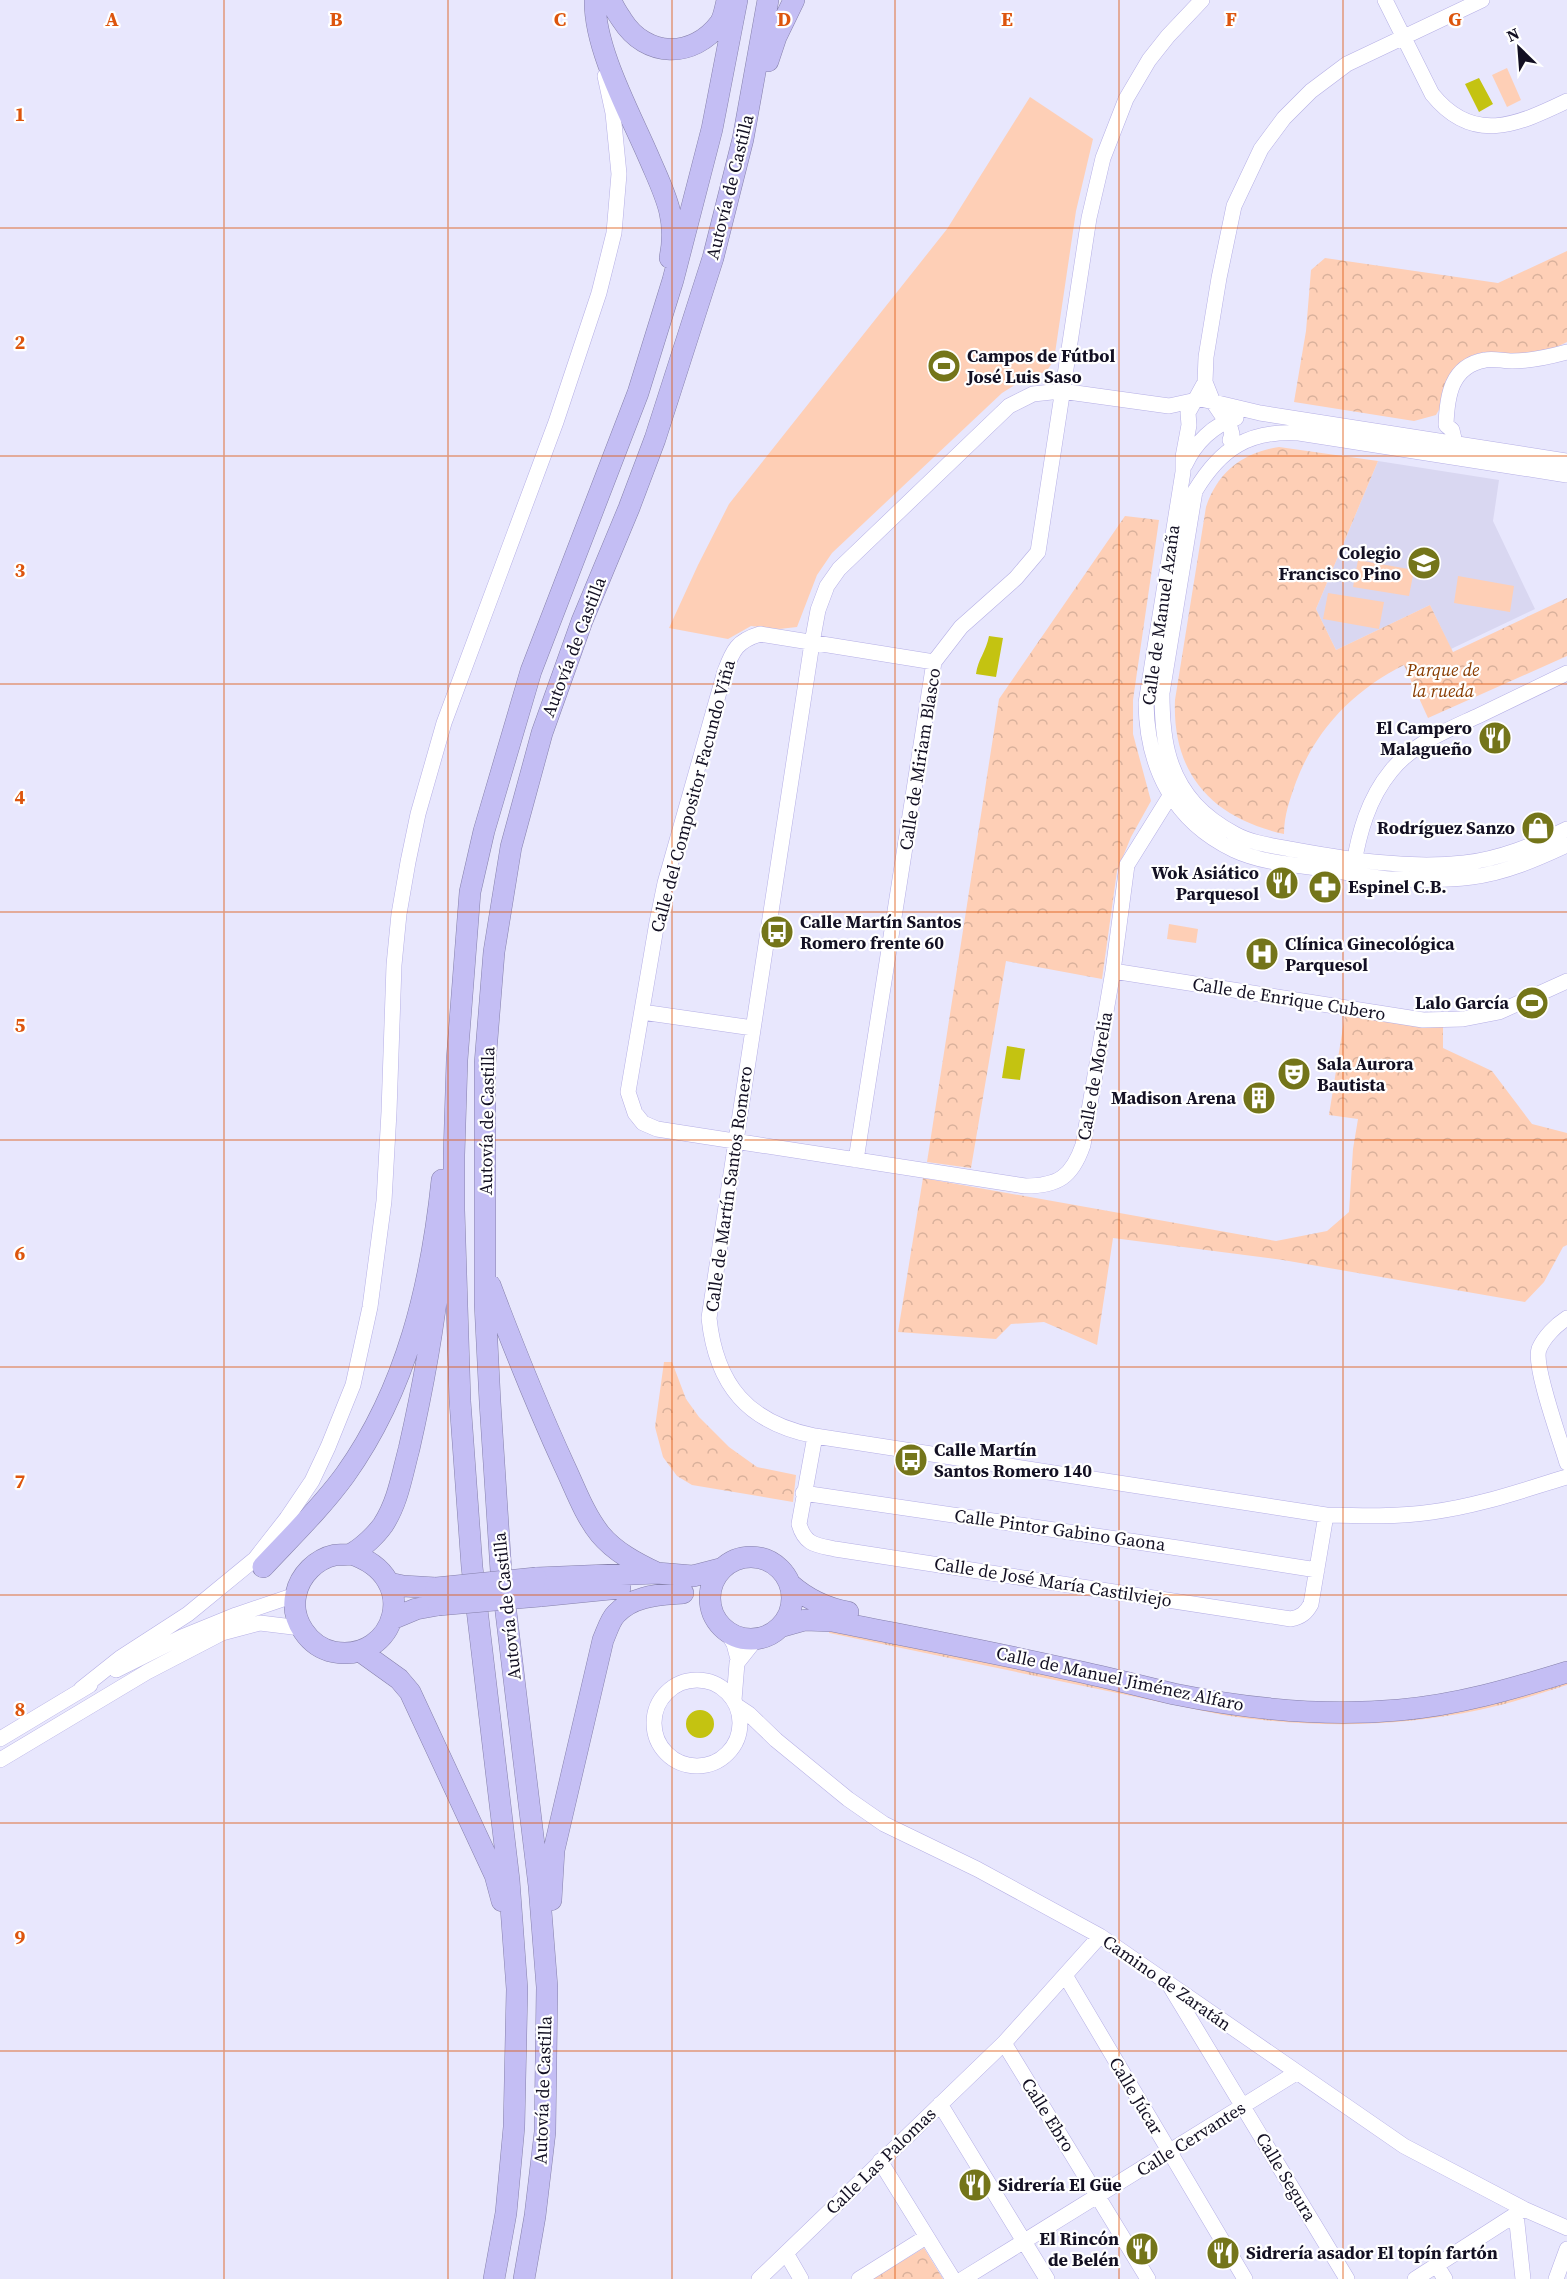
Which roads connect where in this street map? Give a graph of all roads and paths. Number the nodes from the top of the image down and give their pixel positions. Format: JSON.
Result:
{"nodes":[{"id":1,"x":727,"y":0,"type":"edge"},
{"id":2,"x":737,"y":0,"type":"edge"},
{"id":3,"x":768,"y":0,"type":"edge"},
{"id":4,"x":794,"y":0,"type":"edge"},
{"id":5,"x":1202,"y":0,"type":"edge"},
{"id":6,"x":1385,"y":0,"type":"edge"},
{"id":7,"x":1482,"y":0,"type":"edge"},
{"id":8,"x":600,"y":4,"type":"edge"},
{"id":9,"x":1404,"y":37,"type":"junction"},
{"id":10,"x":753,"y":90,"type":"junction"},
{"id":11,"x":1567,"y":101,"type":"edge"},
{"id":12,"x":1567,"y":352,"type":"edge"},
{"id":13,"x":646,"y":367,"type":"junction"},
{"id":14,"x":1205,"y":382,"type":"junction"},
{"id":15,"x":1061,"y":391,"type":"junction"},
{"id":16,"x":1193,"y":401,"type":"junction"},
{"id":17,"x":1213,"y":402,"type":"junction"},
{"id":18,"x":1169,"y":406,"type":"junction"},
{"id":19,"x":1260,"y":414,"type":"junction"},
{"id":20,"x":1227,"y":420,"type":"junction"},
{"id":21,"x":1189,"y":424,"type":"junction"},
{"id":22,"x":1443,"y":438,"type":"junction"},
{"id":23,"x":1202,"y":440,"type":"junction"},
{"id":24,"x":1223,"y":448,"type":"junction"},
{"id":25,"x":1395,"y":448,"type":"junction"},
{"id":26,"x":1460,"y":458,"type":"junction"},
{"id":27,"x":1567,"y":461,"type":"edge"},
{"id":28,"x":1183,"y":472,"type":"junction"},
{"id":29,"x":1567,"y":475,"type":"edge"},
{"id":30,"x":812,"y":642,"type":"junction"},
{"id":31,"x":934,"y":662,"type":"junction"},
{"id":32,"x":1567,"y":673,"type":"edge"},
{"id":33,"x":1178,"y":780,"type":"junction"},
{"id":34,"x":1170,"y":796,"type":"junction"},
{"id":35,"x":1190,"y":820,"type":"junction"},
{"id":36,"x":1153,"y":823,"type":"junction"},
{"id":37,"x":1567,"y":829,"type":"edge"},
{"id":38,"x":1567,"y":845,"type":"edge"},
{"id":39,"x":1353,"y":866,"type":"junction"},
{"id":40,"x":470,"y":892,"type":"junction"},
{"id":41,"x":1113,"y":970,"type":"junction"},
{"id":42,"x":1567,"y":981,"type":"edge"},
{"id":43,"x":642,"y":1012,"type":"junction"},
{"id":44,"x":753,"y":1028,"type":"junction"},
{"id":45,"x":735,"y":1141,"type":"junction"},
{"id":46,"x":444,"y":1160,"type":"junction"},
{"id":47,"x":856,"y":1160,"type":"junction"},
{"id":48,"x":486,"y":1274,"type":"junction"},
{"id":49,"x":1567,"y":1318,"type":"edge"},
{"id":50,"x":815,"y":1436,"type":"junction"},
{"id":51,"x":1567,"y":1463,"type":"edge"},
{"id":52,"x":1567,"y":1477,"type":"edge"},
{"id":53,"x":803,"y":1493,"type":"junction"},
{"id":54,"x":1326,"y":1515,"type":"junction"},
{"id":55,"x":351,"y":1554,"type":"junction"},
{"id":56,"x":263,"y":1567,"type":"joint"},
{"id":57,"x":720,"y":1569,"type":"junction"},
{"id":58,"x":1317,"y":1570,"type":"junction"},
{"id":59,"x":657,"y":1573,"type":"junction"},
{"id":60,"x":389,"y":1582,"type":"junction"},
{"id":61,"x":790,"y":1584,"type":"junction"},
{"id":62,"x":538,"y":1587,"type":"junction"},
{"id":63,"x":683,"y":1593,"type":"junction"},
{"id":64,"x":295,"y":1595,"type":"junction"},
{"id":65,"x":437,"y":1596,"type":"junction"},
{"id":66,"x":711,"y":1609,"type":"junction"},
{"id":67,"x":392,"y":1619,"type":"junction"},
{"id":68,"x":780,"y":1627,"type":"junction"},
{"id":69,"x":301,"y":1628,"type":"junction"},
{"id":70,"x":727,"y":1632,"type":"junction"},
{"id":71,"x":756,"y":1639,"type":"junction"},
{"id":72,"x":360,"y":1651,"type":"junction"},
{"id":73,"x":1567,"y":1659,"type":"edge"},
{"id":74,"x":737,"y":1663,"type":"junction"},
{"id":75,"x":118,"y":1669,"type":"junction"},
{"id":76,"x":1567,"y":1672,"type":"edge"},
{"id":77,"x":712,"y":1683,"type":"junction"},
{"id":78,"x":81,"y":1689,"type":"junction"},
{"id":79,"x":735,"y":1703,"type":"junction"},
{"id":80,"x":771,"y":1735,"type":"junction"},
{"id":81,"x":0,"y":1739,"type":"edge"},
{"id":82,"x":736,"y":1741,"type":"junction"},
{"id":83,"x":0,"y":1760,"type":"edge"},
{"id":84,"x":1100,"y":1936,"type":"junction"},
{"id":85,"x":1065,"y":1975,"type":"junction"},
{"id":86,"x":517,"y":1982,"type":"junction"},
{"id":87,"x":1168,"y":1983,"type":"junction"},
{"id":88,"x":547,"y":1987,"type":"junction"},
{"id":89,"x":1201,"y":2006,"type":"junction"},
{"id":90,"x":1187,"y":2015,"type":"junction"},
{"id":91,"x":1004,"y":2043,"type":"junction"},
{"id":92,"x":1296,"y":2073,"type":"junction"},
{"id":93,"x":939,"y":2104,"type":"junction"},
{"id":94,"x":1244,"y":2106,"type":"junction"},
{"id":95,"x":1169,"y":2152,"type":"junction"},
{"id":96,"x":880,"y":2162,"type":"junction"},
{"id":97,"x":1098,"y":2196,"type":"junction"},
{"id":98,"x":1520,"y":2211,"type":"junction"},
{"id":99,"x":1567,"y":2228,"type":"edge"},
{"id":100,"x":926,"y":2237,"type":"junction"},
{"id":101,"x":1024,"y":2242,"type":"junction"},
{"id":102,"x":1567,"y":2249,"type":"edge"},
{"id":103,"x":786,"y":2253,"type":"junction"},
{"id":104,"x":1441,"y":2272,"type":"edge"},
{"id":105,"x":494,"y":2279,"type":"edge"},
{"id":106,"x":524,"y":2279,"type":"edge"},
{"id":107,"x":759,"y":2279,"type":"edge"},
{"id":108,"x":801,"y":2279,"type":"edge"},
{"id":109,"x":859,"y":2279,"type":"edge"},
{"id":110,"x":953,"y":2279,"type":"edge"},
{"id":111,"x":963,"y":2279,"type":"edge"},
{"id":112,"x":1047,"y":2279,"type":"edge"},
{"id":113,"x":1148,"y":2279,"type":"edge"},
{"id":114,"x":1245,"y":2279,"type":"edge"},
{"id":115,"x":1347,"y":2279,"type":"edge"},
{"id":116,"x":1415,"y":2279,"type":"edge"},
{"id":117,"x":1523,"y":2279,"type":"edge"},
{"id":118,"x":1556,"y":2279,"type":"edge"}],
"edges":[{"from":1,"to":8,"type":"highway"},
{"from":2,"to":13,"type":"highway","name":"Autovía de Castilla"},
{"from":3,"to":10,"type":"highway","name":"Autovía de Castilla"},
{"from":4,"to":10,"type":"highway"},
{"from":5,"to":15,"type":"street","name":"Calle de Miriam Blasco"},
{"from":6,"to":9,"type":"street"},
{"from":7,"to":9,"type":"street"},
{"from":8,"to":13,"type":"highway"},
{"from":8,"to":78,"type":"street"},
{"from":9,"to":11,"type":"street"},
{"from":9,"to":14,"type":"street"},
{"from":10,"to":48,"type":"highway","name":"Autovía de Castilla"},
{"from":12,"to":22,"type":"street"},
{"from":13,"to":40,"type":"highway","name":"Autovía de Castilla"},
{"from":14,"to":16,"type":"street"},
{"from":14,"to":17,"type":"street"},
{"from":15,"to":18,"type":"street","name":"Calle de Martín Santos Romero"},
{"from":15,"to":30,"type":"street","name":"Calle de Martín Santos Romero"},
{"from":15,"to":31,"type":"street","name":"Calle de Miriam Blasco"},
{"from":16,"to":17,"type":"street"},
{"from":16,"to":18,"type":"street"},
{"from":16,"to":21,"type":"street","name":"Calle de Manuel Azaña"},
{"from":17,"to":19,"type":"street"},
{"from":17,"to":20,"type":"street"},
{"from":18,"to":21,"type":"street"},
{"from":19,"to":20,"type":"street"},
{"from":19,"to":22,"type":"street"},
{"from":20,"to":23,"type":"street","name":"Calle de Manuel Azaña"},
{"from":20,"to":24,"type":"street"},
{"from":21,"to":23,"type":"street"},
{"from":21,"to":28,"type":"street","name":"Calle de Manuel Azaña"},
{"from":22,"to":25,"type":"street"},
{"from":22,"to":26,"type":"street"},
{"from":22,"to":27,"type":"street"},
{"from":23,"to":24,"type":"street"},
{"from":23,"to":28,"type":"street","name":"Calle de Manuel Azaña"},
{"from":24,"to":25,"type":"street"},
{"from":24,"to":33,"type":"street","name":"Calle de Manuel Azaña"},
{"from":25,"to":26,"type":"street"},
{"from":26,"to":29,"type":"street"},
{"from":28,"to":34,"type":"street","name":"Calle de Manuel Azaña"},
{"from":30,"to":31,"type":"street","name":"Calle del Compositor Facundo Viña"},
{"from":30,"to":43,"type":"street","name":"Calle del Compositor Facundo Viña"},
{"from":30,"to":44,"type":"street","name":"Calle de Martín Santos Romero"},
{"from":31,"to":47,"type":"street","name":"Calle de Miriam Blasco"},
{"from":32,"to":39,"type":"street"},
{"from":33,"to":34,"type":"street","name":"Calle de Morelia"},
{"from":33,"to":39,"type":"street","name":"Calle de Manuel Azaña"},
{"from":34,"to":35,"type":"street","name":"Calle de Manuel Azaña"},
{"from":34,"to":36,"type":"street","name":"Calle de Morelia"},
{"from":35,"to":36,"type":"street"},
{"from":35,"to":39,"type":"street","name":"Calle de Manuel Azaña"},
{"from":36,"to":41,"type":"street","name":"Calle de Morelia"},
{"from":37,"to":39,"type":"street","name":"Calle de Manuel Azaña"},
{"from":38,"to":39,"type":"street","name":"Calle de Manuel Azaña"},
{"from":40,"to":46,"type":"highway"},
{"from":40,"to":86,"type":"highway","name":"Autovía de Castilla"},
{"from":41,"to":42,"type":"street","name":"Calle de Enrique Cubero"},
{"from":41,"to":47,"type":"street","name":"Calle de Morelia"},
{"from":43,"to":44,"type":"street"},
{"from":43,"to":45,"type":"street","name":"Calle del Compositor Facundo Viña"},
{"from":44,"to":45,"type":"street","name":"Calle de Martín Santos Romero"},
{"from":45,"to":47,"type":"street","name":"Calle de Morelia"},
{"from":45,"to":50,"type":"street","name":"Calle de Martín Santos Romero"},
{"from":46,"to":55,"type":"highway"},
{"from":46,"to":56,"type":"highway"},
{"from":48,"to":59,"type":"highway"},
{"from":48,"to":88,"type":"highway","name":"Autovía de Castilla"},
{"from":49,"to":51,"type":"street"},
{"from":50,"to":53,"type":"street","name":"Calle de José María Castilviejo"},
{"from":50,"to":54,"type":"street","name":"Calle de Martín Santos Romero"},
{"from":52,"to":54,"type":"street","name":"Calle de Martín Santos Romero"},
{"from":53,"to":58,"type":"street","name":"Calle Pintor Gabino Gaona"},
{"from":53,"to":58,"type":"street","name":"Calle de José María Castilviejo"},
{"from":54,"to":58,"type":"street","name":"Calle de José María Castilviejo"},
{"from":55,"to":60,"type":"highway"},
{"from":55,"to":64,"type":"highway"},
{"from":56,"to":75,"type":"street"},
{"from":57,"to":59,"type":"highway"},
{"from":57,"to":61,"type":"highway"},
{"from":57,"to":66,"type":"highway"},
{"from":59,"to":62,"type":"highway"},
{"from":60,"to":65,"type":"highway"},
{"from":60,"to":67,"type":"highway"},
{"from":61,"to":68,"type":"highway"},
{"from":61,"to":73,"type":"highway","name":"Calle de Manuel Jiménez Alfaro"},
{"from":62,"to":63,"type":"highway"},
{"from":62,"to":65,"type":"highway","bridge":true},
{"from":63,"to":66,"type":"highway"},
{"from":63,"to":88,"type":"highway"},
{"from":64,"to":69,"type":"highway"},
{"from":64,"to":75,"type":"street"},
{"from":65,"to":67,"type":"highway"},
{"from":66,"to":70,"type":"highway"},
{"from":67,"to":72,"type":"highway"},
{"from":68,"to":71,"type":"highway"},
{"from":68,"to":76,"type":"highway","name":"Calle de Manuel Jiménez Alfaro"},
{"from":69,"to":72,"type":"highway"},
{"from":69,"to":83,"type":"street"},
{"from":70,"to":71,"type":"highway"},
{"from":70,"to":74,"type":"street"},
{"from":71,"to":74,"type":"street"},
{"from":72,"to":86,"type":"highway"},
{"from":74,"to":77,"type":"street"},
{"from":74,"to":79,"type":"street"},
{"from":75,"to":78,"type":"street"},
{"from":77,"to":79,"type":"street"},
{"from":77,"to":82,"type":"street"},
{"from":78,"to":81,"type":"street"},
{"from":79,"to":80,"type":"street","name":"Camino de Zaratán"},
{"from":79,"to":82,"type":"street"},
{"from":80,"to":82,"type":"street"},
{"from":80,"to":84,"type":"street","name":"Camino de Zaratán"},
{"from":84,"to":85,"type":"street","name":"Calle Las Palomas"},
{"from":84,"to":87,"type":"street","name":"Camino de Zaratán"},
{"from":85,"to":91,"type":"street","name":"Calle Las Palomas"},
{"from":85,"to":95,"type":"street","name":"Calle Júcar"},
{"from":86,"to":105,"type":"highway","name":"Autovía de Castilla"},
{"from":87,"to":89,"type":"street","name":"Camino de Zaratán"},
{"from":87,"to":90,"type":"street","name":"Calle Segura"},
{"from":88,"to":106,"type":"highway","name":"Autovía de Castilla"},
{"from":89,"to":90,"type":"street"},
{"from":89,"to":92,"type":"street","name":"Camino de Zaratán"},
{"from":90,"to":94,"type":"street","name":"Calle Segura"},
{"from":91,"to":93,"type":"street","name":"Calle Las Palomas"},
{"from":91,"to":97,"type":"street","name":"Calle Ebro"},
{"from":92,"to":94,"type":"street","name":"Calle Cervantes"},
{"from":92,"to":98,"type":"street","name":"Camino de Zaratán"},
{"from":93,"to":96,"type":"street","name":"Calle Las Palomas"},
{"from":93,"to":101,"type":"street"},
{"from":94,"to":95,"type":"street","name":"Calle Cervantes"},
{"from":94,"to":115,"type":"street","name":"Calle Segura"},
{"from":95,"to":97,"type":"street","name":"Calle Cervantes"},
{"from":95,"to":114,"type":"street","name":"Calle Júcar"},
{"from":96,"to":100,"type":"street"},
{"from":96,"to":103,"type":"street","name":"Calle Las Palomas"},
{"from":97,"to":101,"type":"street","name":"Calle Cervantes"},
{"from":97,"to":113,"type":"street","name":"Calle Ebro"},
{"from":98,"to":99,"type":"street","name":"Camino de Zaratán"},
{"from":98,"to":104,"type":"street"},
{"from":98,"to":117,"type":"street"},
{"from":100,"to":109,"type":"street"},
{"from":100,"to":110,"type":"street"},
{"from":101,"to":111,"type":"street","name":"Calle Cervantes"},
{"from":101,"to":112,"type":"street"},
{"from":102,"to":118,"type":"street"},
{"from":103,"to":107,"type":"street","name":"Calle Las Palomas"},
{"from":103,"to":108,"type":"street"},
{"from":104,"to":116,"type":"street"}]}
